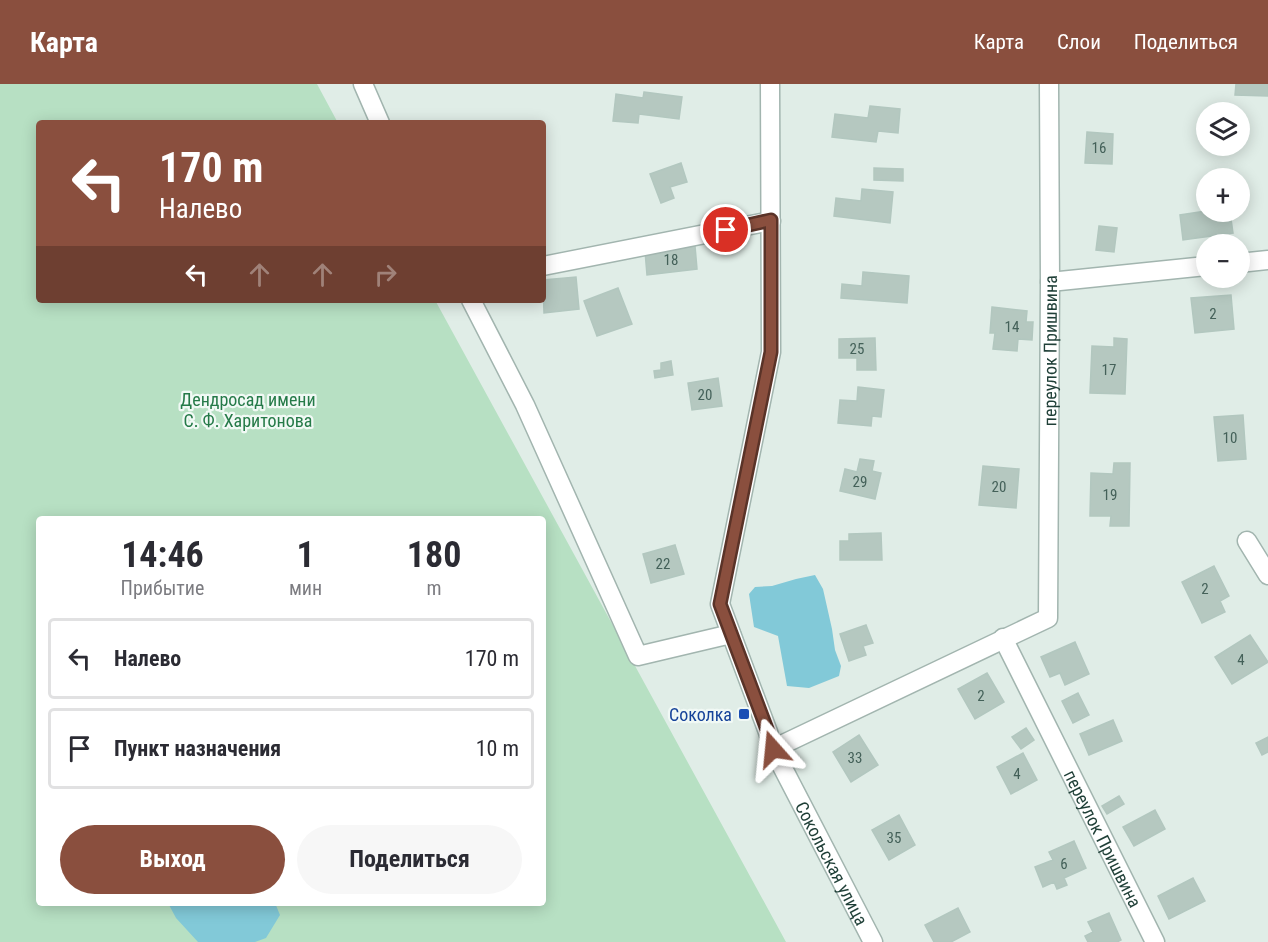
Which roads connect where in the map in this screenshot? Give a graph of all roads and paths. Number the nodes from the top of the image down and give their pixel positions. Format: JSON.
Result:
{"nodes":[{"id":1,"x":363,"y":84,"type":"edge"},
{"id":2,"x":770,"y":84,"type":"edge"},
{"id":3,"x":1049,"y":84,"type":"edge"},
{"id":4,"x":379,"y":120,"type":"edge"},
{"id":5,"x":771,"y":220,"type":"junction"},
{"id":6,"x":1268,"y":260,"type":"edge"},
{"id":7,"x":1250,"y":262,"type":"edge"},
{"id":8,"x":546,"y":265,"type":"edge"},
{"id":9,"x":1196,"y":267,"type":"edge"},
{"id":10,"x":1050,"y":282,"type":"junction"},
{"id":11,"x":473,"y":303,"type":"edge"},
{"id":12,"x":1247,"y":541,"type":"dead end"},
{"id":13,"x":1268,"y":575,"type":"edge"},
{"id":14,"x":731,"y":634,"type":"junction"},
{"id":15,"x":1003,"y":638,"type":"junction"},
{"id":16,"x":773,"y":749,"type":"junction"},
{"id":17,"x":873,"y":942,"type":"edge"},
{"id":18,"x":1155,"y":942,"type":"edge"}],
"edges":[{"from":1,"to":4,"type":"street"},
{"from":2,"to":5,"type":"street","name":"Сокольская улица"},
{"from":3,"to":10,"type":"street","name":"переулок Пришвина"},
{"from":5,"to":8,"type":"street"},
{"from":5,"to":14,"type":"street","name":"Сокольская улица"},
{"from":6,"to":7,"type":"street"},
{"from":9,"to":10,"type":"street"},
{"from":10,"to":15,"type":"street","name":"переулок Пришвина"},
{"from":11,"to":14,"type":"street"},
{"from":12,"to":13,"type":"street"},
{"from":14,"to":16,"type":"street","name":"Сокольская улица"},
{"from":15,"to":16,"type":"street"},
{"from":15,"to":18,"type":"street","name":"переулок Пришвина"},
{"from":16,"to":17,"type":"street","name":"Сокольская улица"}]}
